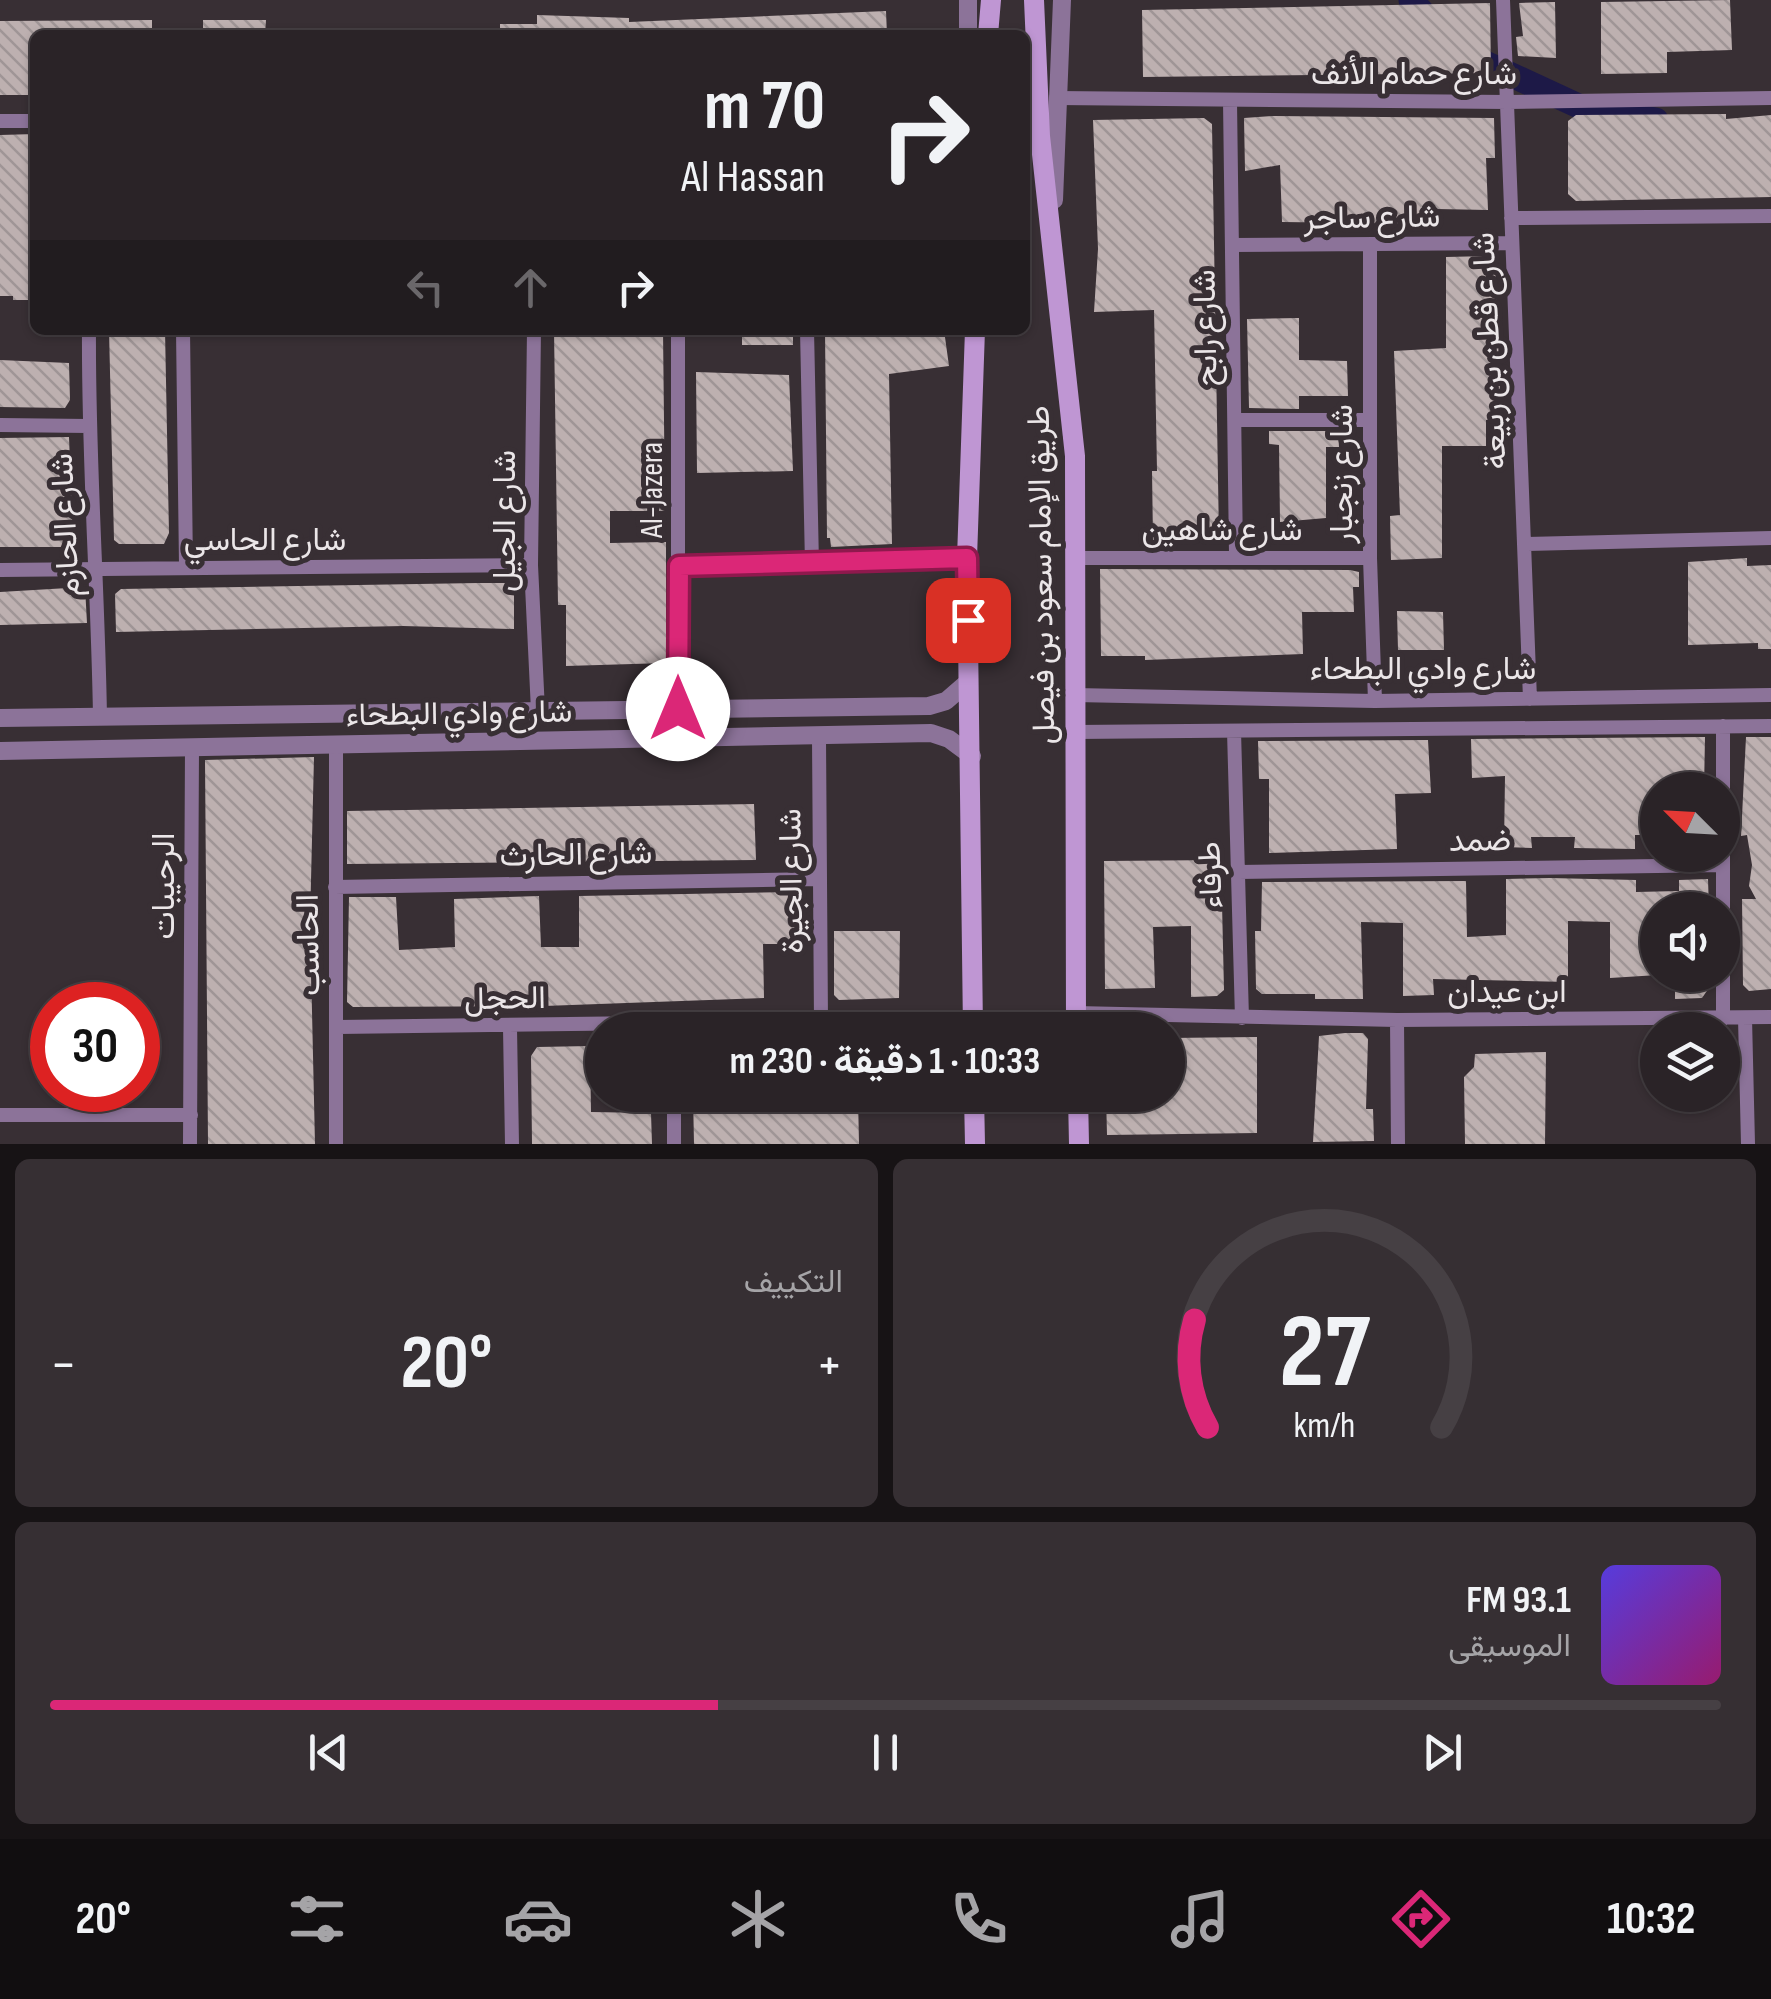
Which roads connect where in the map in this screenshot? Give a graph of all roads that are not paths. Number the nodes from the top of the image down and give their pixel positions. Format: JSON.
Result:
{"nodes":[{"id":1,"x":968,"y":0,"type":"edge"},
{"id":2,"x":984,"y":0,"type":"edge"},
{"id":3,"x":992,"y":0,"type":"edge"},
{"id":4,"x":1026,"y":0,"type":"edge"},
{"id":5,"x":1034,"y":0,"type":"edge"},
{"id":6,"x":1062,"y":0,"type":"edge"},
{"id":7,"x":1504,"y":0,"type":"edge"},
{"id":8,"x":968,"y":30,"type":"edge"},
{"id":9,"x":986,"y":30,"type":"edge"},
{"id":10,"x":987,"y":30,"type":"edge"},
{"id":11,"x":1035,"y":45,"type":"junction"},
{"id":12,"x":1056,"y":98,"type":"junction"},
{"id":13,"x":1771,"y":98,"type":"edge"},
{"id":14,"x":1230,"y":101,"type":"junction"},
{"id":15,"x":1508,"y":102,"type":"junction"},
{"id":16,"x":0,"y":121,"type":"edge"},
{"id":17,"x":30,"y":121,"type":"edge"},
{"id":18,"x":1771,"y":216,"type":"edge"},
{"id":19,"x":1511,"y":218,"type":"junction"},
{"id":20,"x":1052,"y":235,"type":"junction"},
{"id":21,"x":1512,"y":243,"type":"junction"},
{"id":22,"x":1233,"y":245,"type":"junction"},
{"id":23,"x":1370,"y":247,"type":"junction"},
{"id":24,"x":89,"y":335,"type":"edge"},
{"id":25,"x":182,"y":335,"type":"edge"},
{"id":26,"x":534,"y":335,"type":"edge"},
{"id":27,"x":678,"y":335,"type":"edge"},
{"id":28,"x":807,"y":335,"type":"edge"},
{"id":29,"x":975,"y":335,"type":"edge"},
{"id":30,"x":1235,"y":420,"type":"junction"},
{"id":31,"x":1370,"y":420,"type":"junction"},
{"id":32,"x":0,"y":425,"type":"edge"},
{"id":33,"x":88,"y":426,"type":"junction"},
{"id":34,"x":1771,"y":538,"type":"edge"},
{"id":35,"x":1527,"y":544,"type":"junction"},
{"id":36,"x":1236,"y":555,"type":"junction"},
{"id":37,"x":967,"y":558,"type":"junction"},
{"id":38,"x":1075,"y":558,"type":"junction"},
{"id":39,"x":1370,"y":558,"type":"junction"},
{"id":40,"x":812,"y":564,"type":"junction"},
{"id":41,"x":531,"y":565,"type":"junction"},
{"id":42,"x":679,"y":566,"type":"junction"},
{"id":43,"x":186,"y":568,"type":"junction"},
{"id":44,"x":0,"y":570,"type":"edge"},
{"id":45,"x":98,"y":570,"type":"junction"},
{"id":46,"x":969,"y":681,"type":"junction"},
{"id":47,"x":1075,"y":695,"type":"junction"},
{"id":48,"x":1771,"y":695,"type":"edge"},
{"id":49,"x":1530,"y":699,"type":"junction"},
{"id":50,"x":1376,"y":701,"type":"junction"},
{"id":51,"x":678,"y":709,"type":"junction"},
{"id":52,"x":538,"y":711,"type":"junction"},
{"id":53,"x":183,"y":716,"type":"junction"},
{"id":54,"x":100,"y":717,"type":"junction"},
{"id":55,"x":0,"y":718,"type":"edge"},
{"id":56,"x":1723,"y":726,"type":"junction"},
{"id":57,"x":1771,"y":726,"type":"edge"},
{"id":58,"x":1234,"y":731,"type":"junction"},
{"id":59,"x":1076,"y":732,"type":"junction"},
{"id":60,"x":819,"y":738,"type":"junction"},
{"id":61,"x":336,"y":746,"type":"junction"},
{"id":62,"x":187,"y":748,"type":"junction"},
{"id":63,"x":0,"y":751,"type":"edge"},
{"id":64,"x":972,"y":756,"type":"junction"},
{"id":65,"x":1723,"y":772,"type":"edge"},
{"id":66,"x":1640,"y":866,"type":"edge"},
{"id":67,"x":1238,"y":872,"type":"junction"},
{"id":68,"x":1723,"y":872,"type":"edge"},
{"id":69,"x":819,"y":878,"type":"junction"},
{"id":70,"x":335,"y":887,"type":"junction"},
{"id":71,"x":821,"y":1012,"type":"edge"},
{"id":72,"x":972,"y":1012,"type":"edge"},
{"id":73,"x":1075,"y":1012,"type":"edge"},
{"id":74,"x":1723,"y":1012,"type":"edge"},
{"id":75,"x":1771,"y":1016,"type":"edge"},
{"id":76,"x":1242,"y":1018,"type":"junction"},
{"id":77,"x":1740,"y":1018,"type":"edge"},
{"id":78,"x":1745,"y":1018,"type":"junction"},
{"id":79,"x":1185,"y":1019,"type":"edge"},
{"id":80,"x":1640,"y":1019,"type":"edge"},
{"id":81,"x":1397,"y":1020,"type":"junction"},
{"id":82,"x":338,"y":1027,"type":"junction"},
{"id":83,"x":510,"y":1028,"type":"junction"},
{"id":84,"x":585,"y":1028,"type":"edge"},
{"id":85,"x":674,"y":1112,"type":"edge"},
{"id":86,"x":974,"y":1112,"type":"edge"},
{"id":87,"x":1079,"y":1112,"type":"edge"},
{"id":88,"x":0,"y":1115,"type":"edge"},
{"id":89,"x":190,"y":1115,"type":"junction"},
{"id":90,"x":190,"y":1144,"type":"edge"},
{"id":91,"x":336,"y":1144,"type":"edge"},
{"id":92,"x":512,"y":1144,"type":"edge"},
{"id":93,"x":674,"y":1144,"type":"edge"},
{"id":94,"x":974,"y":1144,"type":"edge"},
{"id":95,"x":1080,"y":1144,"type":"edge"},
{"id":96,"x":1398,"y":1144,"type":"edge"},
{"id":97,"x":1748,"y":1144,"type":"edge"}],
"edges":[{"from":1,"to":8,"type":"street"},
{"from":2,"to":9,"type":"main road"},
{"from":3,"to":10,"type":"main road"},
{"from":4,"to":11,"type":"main road"},
{"from":5,"to":11,"type":"main road","name":"طريق الإمام سعود بن فيصل"},
{"from":6,"to":12,"type":"street"},
{"from":7,"to":15,"type":"street","name":"شارع قطن بن ربيعة"},
{"from":11,"to":20,"type":"main road","name":"طريق الإمام سعود بن فيصل"},
{"from":12,"to":14,"type":"street","name":"شارع حمام الأنف"},
{"from":12,"to":20,"type":"street"},
{"from":13,"to":15,"type":"street","name":"شارع حمام الأنف"},
{"from":14,"to":15,"type":"street","name":"شارع حمام الأنف"},
{"from":14,"to":22,"type":"street","name":"شارع رابح"},
{"from":15,"to":19,"type":"street","name":"شارع قطن بن ربيعة"},
{"from":16,"to":17,"type":"street"},
{"from":18,"to":19,"type":"street"},
{"from":19,"to":21,"type":"street","name":"شارع قطن بن ربيعة"},
{"from":20,"to":38,"type":"main road","name":"طريق الإمام سعود بن فيصل"},
{"from":21,"to":23,"type":"street","name":"شارع ساجر"},
{"from":21,"to":35,"type":"street","name":"شارع قطن بن ربيعة"},
{"from":22,"to":23,"type":"street","name":"شارع ساجر"},
{"from":22,"to":30,"type":"street","name":"شارع رابح"},
{"from":23,"to":31,"type":"street","name":"شارع زنجبار"},
{"from":24,"to":33,"type":"street","name":"شارع الحازم"},
{"from":25,"to":43,"type":"street"},
{"from":26,"to":41,"type":"street","name":"شارع الجيل"},
{"from":27,"to":42,"type":"street","name":"Al-Jazera"},
{"from":28,"to":40,"type":"street"},
{"from":29,"to":37,"type":"main road"},
{"from":30,"to":31,"type":"street"},
{"from":30,"to":36,"type":"street","name":"شارع رابح"},
{"from":31,"to":39,"type":"street","name":"شارع زنجبار"},
{"from":32,"to":33,"type":"street"},
{"from":33,"to":45,"type":"street","name":"شارع الحازم"},
{"from":34,"to":35,"type":"street"},
{"from":35,"to":49,"type":"street","name":"شارع قطن بن ربيعة"},
{"from":36,"to":38,"type":"street","name":"شارع شاهين"},
{"from":36,"to":39,"type":"street","name":"شارع شاهين"},
{"from":37,"to":40,"type":"street"},
{"from":37,"to":46,"type":"main road"},
{"from":38,"to":47,"type":"main road","name":"طريق الإمام سعود بن فيصل"},
{"from":39,"to":50,"type":"street","name":"شارع زنجبار"},
{"from":40,"to":42,"type":"street"},
{"from":41,"to":43,"type":"street","name":"شارع الحاسي"},
{"from":41,"to":52,"type":"street","name":"شارع الجيل"},
{"from":42,"to":51,"type":"street","name":"Al-Jazera"},
{"from":43,"to":45,"type":"street","name":"شارع الحاسي"},
{"from":44,"to":45,"type":"street","name":"شارع الحاسي"},
{"from":45,"to":54,"type":"street","name":"شارع الحازم"},
{"from":46,"to":51,"type":"street","name":"شارع وادي البطحاء"},
{"from":46,"to":64,"type":"main road"},
{"from":47,"to":50,"type":"street","name":"شارع وادي البطحاء"},
{"from":47,"to":59,"type":"main road","name":"طريق الإمام سعود بن فيصل"},
{"from":48,"to":49,"type":"street","name":"شارع وادي البطحاء"},
{"from":49,"to":50,"type":"street","name":"شارع وادي البطحاء"},
{"from":51,"to":52,"type":"street","name":"شارع وادي البطحاء"},
{"from":52,"to":53,"type":"street","name":"شارع وادي البطحاء"},
{"from":53,"to":54,"type":"street","name":"شارع وادي البطحاء"},
{"from":53,"to":62,"type":"street"},
{"from":54,"to":55,"type":"street","name":"شارع وادي البطحاء"},
{"from":56,"to":57,"type":"street","name":"شارع وادي البطحاء"},
{"from":56,"to":58,"type":"street","name":"شارع وادي البطحاء"},
{"from":56,"to":65,"type":"street"},
{"from":58,"to":59,"type":"street","name":"شارع وادي البطحاء"},
{"from":58,"to":67,"type":"street","name":"طرفاء"},
{"from":59,"to":73,"type":"main road","name":"طريق الإمام سعود بن فيصل"},
{"from":60,"to":61,"type":"street","name":"شارع وادي البطحاء"},
{"from":60,"to":64,"type":"street","name":"شارع وادي البطحاء"},
{"from":60,"to":69,"type":"street","name":"شارع الجيرة"},
{"from":61,"to":62,"type":"street","name":"شارع وادي البطحاء"},
{"from":61,"to":70,"type":"street","name":"الحاسب"},
{"from":62,"to":63,"type":"street","name":"شارع وادي البطحاء"},
{"from":62,"to":89,"type":"street","name":"الرحيبات"},
{"from":64,"to":72,"type":"main road"},
{"from":66,"to":67,"type":"street","name":"ضمد"},
{"from":67,"to":76,"type":"street","name":"طرفاء"},
{"from":68,"to":74,"type":"street"},
{"from":69,"to":70,"type":"street","name":"شارع الحارث"},
{"from":69,"to":71,"type":"street","name":"شارع الجيرة"},
{"from":70,"to":82,"type":"street","name":"الحاسب"},
{"from":75,"to":78,"type":"street","name":"ابن عيدان"},
{"from":76,"to":79,"type":"street","name":"ابن عيدان"},
{"from":76,"to":81,"type":"street","name":"ابن عيدان"},
{"from":77,"to":78,"type":"street","name":"ابن عيدان"},
{"from":78,"to":97,"type":"street"},
{"from":80,"to":81,"type":"street","name":"ابن عيدان"},
{"from":81,"to":96,"type":"street"},
{"from":82,"to":83,"type":"street","name":"الحجل"},
{"from":82,"to":91,"type":"street","name":"الحاسب"},
{"from":83,"to":84,"type":"street","name":"الحجل"},
{"from":83,"to":92,"type":"street"},
{"from":85,"to":93,"type":"street"},
{"from":86,"to":94,"type":"main road"},
{"from":87,"to":95,"type":"main road"},
{"from":88,"to":89,"type":"street"},
{"from":89,"to":90,"type":"street","name":"الرحيبات"}]}
